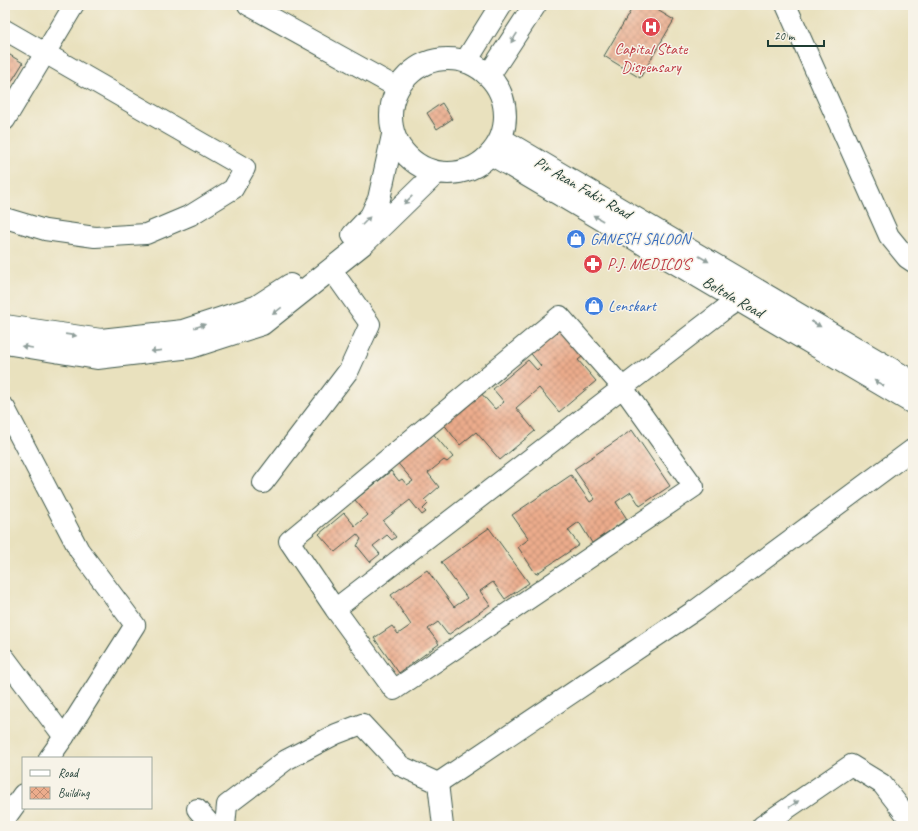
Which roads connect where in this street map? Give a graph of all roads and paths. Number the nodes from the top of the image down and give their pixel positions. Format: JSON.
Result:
{"nodes":[{"id":1,"x":74,"y":5,"type":"edge"},
{"id":2,"x":248,"y":5,"type":"edge"},
{"id":3,"x":501,"y":5,"type":"edge"},
{"id":4,"x":535,"y":5,"type":"edge"},
{"id":5,"x":786,"y":5,"type":"edge"},
{"id":6,"x":5,"y":30,"type":"edge"},
{"id":7,"x":45,"y":53,"type":"junction"},
{"id":8,"x":466,"y":61,"type":"junction"},
{"id":9,"x":489,"y":75,"type":"junction"},
{"id":10,"x":398,"y":88,"type":"junction"},
{"id":11,"x":5,"y":120,"type":"edge"},
{"id":12,"x":393,"y":135,"type":"junction"},
{"id":13,"x":496,"y":147,"type":"junction"},
{"id":14,"x":436,"y":173,"type":"junction"},
{"id":15,"x":5,"y":218,"type":"edge"},
{"id":16,"x":913,"y":262,"type":"edge"},
{"id":17,"x":331,"y":269,"type":"junction"},
{"id":18,"x":738,"y":300,"type":"junction"},
{"id":19,"x":5,"y":326,"type":"edge"},
{"id":20,"x":5,"y":343,"type":"edge"},
{"id":21,"x":913,"y":382,"type":"edge"},
{"id":22,"x":623,"y":388,"type":"junction"},
{"id":23,"x":913,"y":403,"type":"edge"},
{"id":24,"x":5,"y":408,"type":"edge"},
{"id":25,"x":913,"y":450,"type":"edge"},
{"id":26,"x":263,"y":483,"type":"dead end"},
{"id":27,"x":335,"y":609,"type":"junction"},
{"id":28,"x":5,"y":658,"type":"edge"},
{"id":29,"x":64,"y":737,"type":"junction"},
{"id":30,"x":50,"y":757,"type":"edge"},
{"id":31,"x":438,"y":783,"type":"junction"},
{"id":32,"x":22,"y":795,"type":"edge"},
{"id":33,"x":197,"y":808,"type":"dead end"},
{"id":34,"x":910,"y":818,"type":"edge"},
{"id":35,"x":5,"y":819,"type":"edge"},
{"id":36,"x":212,"y":826,"type":"edge"},
{"id":37,"x":225,"y":826,"type":"edge"},
{"id":38,"x":443,"y":826,"type":"edge"},
{"id":39,"x":762,"y":826,"type":"edge"}],
"edges":[{"from":1,"to":7,"type":"street"},
{"from":2,"to":10,"type":"street"},
{"from":3,"to":8,"type":"main road"},
{"from":4,"to":9,"type":"main road","one_way":true},
{"from":5,"to":16,"type":"street"},
{"from":6,"to":7,"type":"street"},
{"from":7,"to":11,"type":"street"},
{"from":7,"to":15,"type":"street"},
{"from":8,"to":9,"type":"main road"},
{"from":8,"to":10,"type":"main road"},
{"from":9,"to":13,"type":"main road"},
{"from":10,"to":12,"type":"main road"},
{"from":12,"to":14,"type":"main road"},
{"from":19,"to":12,"type":"main road","one_way":true},
{"from":13,"to":14,"type":"main road"},
{"from":18,"to":13,"type":"main road","name":"Beltola Road","one_way":true},
{"from":13,"to":21,"type":"main road","name":"Pir Azan Fakir Road","one_way":true},
{"from":14,"to":17,"type":"main road","one_way":true},
{"from":17,"to":20,"type":"main road","one_way":true},
{"from":17,"to":26,"type":"street"},
{"from":18,"to":22,"type":"street"},
{"from":23,"to":18,"type":"main road","name":"Beltola Road","one_way":true},
{"from":22,"to":27,"type":"street"},
{"from":22,"to":27,"type":"street"},
{"from":22,"to":27,"type":"street"},
{"from":24,"to":29,"type":"street"},
{"from":25,"to":31,"type":"street"},
{"from":28,"to":29,"type":"street"},
{"from":29,"to":30,"type":"street"},
{"from":31,"to":37,"type":"street"},
{"from":31,"to":38,"type":"street"},
{"from":32,"to":35,"type":"street"},
{"from":33,"to":36,"type":"street"},
{"from":39,"to":34,"type":"street","one_way":true}]}
